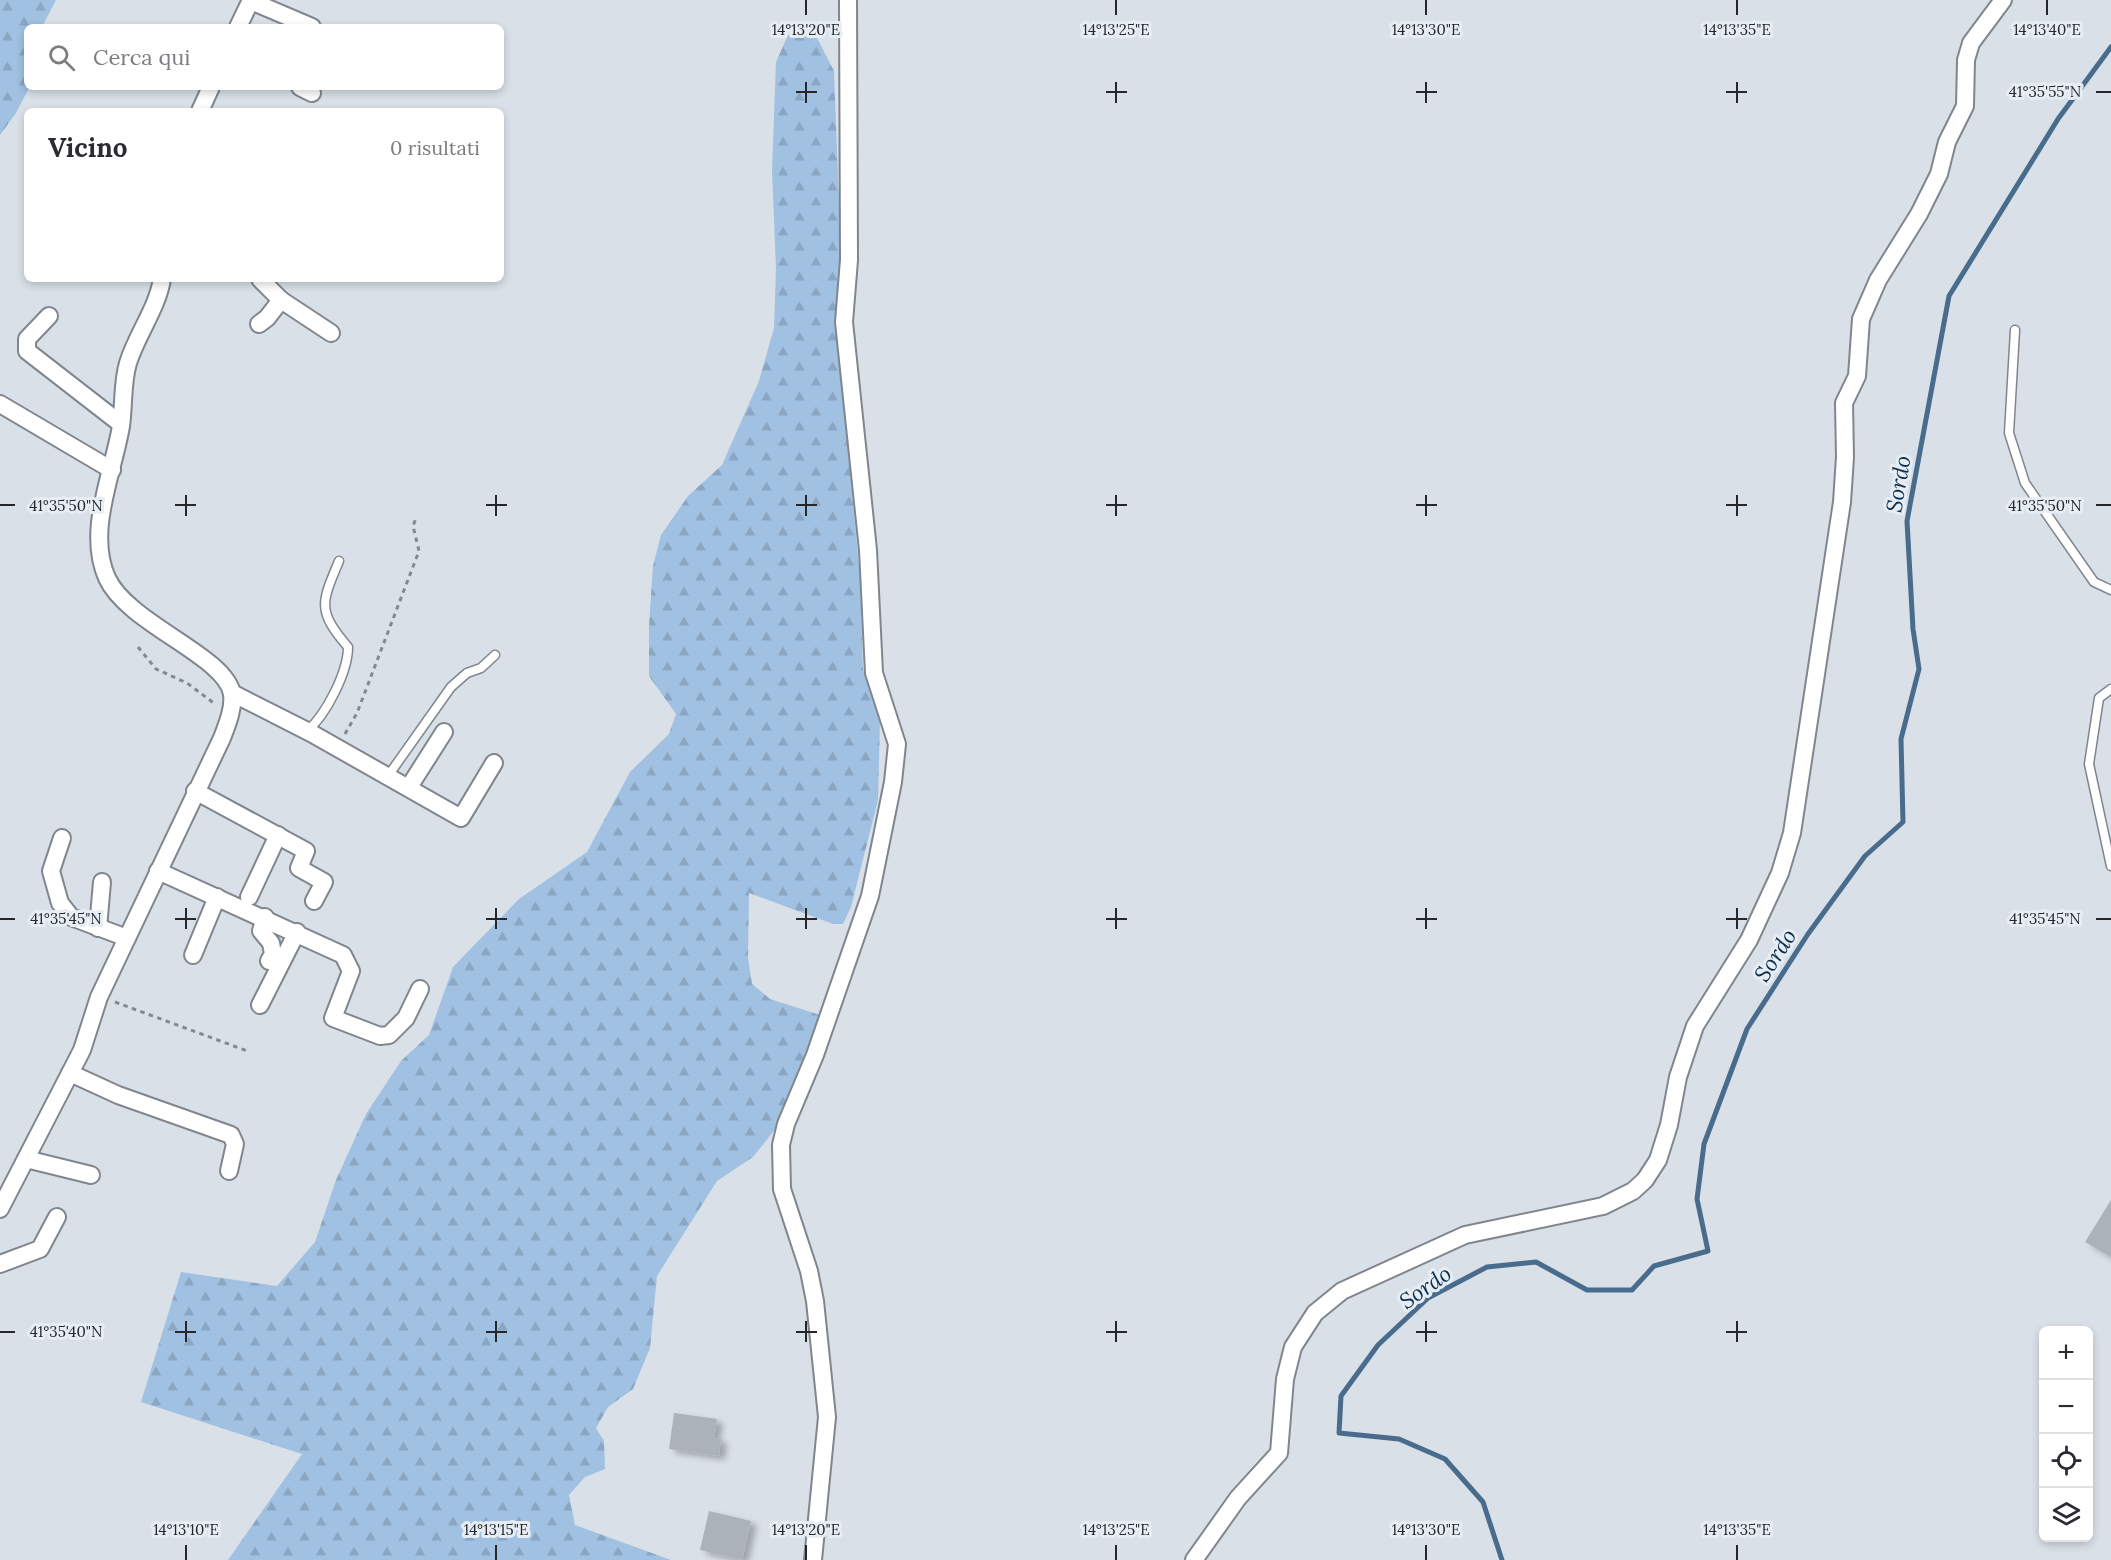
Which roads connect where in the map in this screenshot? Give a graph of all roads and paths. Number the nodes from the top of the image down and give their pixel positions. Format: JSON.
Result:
{"nodes":[{"id":1,"x":251,"y":0,"type":"edge"},
{"id":2,"x":848,"y":0,"type":"edge"},
{"id":3,"x":2003,"y":0,"type":"edge"},
{"id":4,"x":270,"y":19,"type":"edge"},
{"id":5,"x":239,"y":24,"type":"edge"},
{"id":6,"x":296,"y":24,"type":"edge"},
{"id":7,"x":210,"y":90,"type":"edge"},
{"id":8,"x":201,"y":108,"type":"edge"},
{"id":9,"x":161,"y":282,"type":"edge"},
{"id":10,"x":263,"y":282,"type":"edge"},
{"id":11,"x":281,"y":300,"type":"junction"},
{"id":12,"x":49,"y":316,"type":"dead end"},
{"id":13,"x":259,"y":324,"type":"dead end"},
{"id":14,"x":2015,"y":330,"type":"dead end"},
{"id":15,"x":331,"y":333,"type":"dead end"},
{"id":16,"x":0,"y":404,"type":"edge"},
{"id":17,"x":121,"y":424,"type":"junction"},
{"id":18,"x":112,"y":470,"type":"junction"},
{"id":19,"x":416,"y":518,"type":"dead end"},
{"id":20,"x":339,"y":561,"type":"dead end"},
{"id":21,"x":2111,"y":590,"type":"edge"},
{"id":22,"x":138,"y":647,"type":"dead end"},
{"id":23,"x":495,"y":655,"type":"dead end"},
{"id":24,"x":2111,"y":689,"type":"edge"},
{"id":25,"x":232,"y":693,"type":"junction"},
{"id":26,"x":230,"y":711,"type":"junction"},
{"id":27,"x":307,"y":731,"type":"junction"},
{"id":28,"x":444,"y":732,"type":"dead end"},
{"id":29,"x":335,"y":748,"type":"junction"},
{"id":30,"x":494,"y":763,"type":"dead end"},
{"id":31,"x":388,"y":776,"type":"junction"},
{"id":32,"x":409,"y":787,"type":"junction"},
{"id":33,"x":195,"y":791,"type":"junction"},
{"id":34,"x":278,"y":835,"type":"junction"},
{"id":35,"x":62,"y":838,"type":"dead end"},
{"id":36,"x":2111,"y":866,"type":"edge"},
{"id":37,"x":158,"y":871,"type":"junction"},
{"id":38,"x":102,"y":882,"type":"dead end"},
{"id":39,"x":217,"y":897,"type":"junction"},
{"id":40,"x":249,"y":897,"type":"dead end"},
{"id":41,"x":314,"y":901,"type":"dead end"},
{"id":42,"x":265,"y":917,"type":"junction"},
{"id":43,"x":98,"y":928,"type":"junction"},
{"id":44,"x":297,"y":932,"type":"junction"},
{"id":45,"x":127,"y":938,"type":"junction"},
{"id":46,"x":193,"y":955,"type":"dead end"},
{"id":47,"x":269,"y":961,"type":"dead end"},
{"id":48,"x":420,"y":988,"type":"dead end"},
{"id":49,"x":99,"y":997,"type":"junction"},
{"id":50,"x":260,"y":1005,"type":"dead end"},
{"id":51,"x":250,"y":1052,"type":"dead end"},
{"id":52,"x":70,"y":1073,"type":"junction"},
{"id":53,"x":26,"y":1159,"type":"junction"},
{"id":54,"x":229,"y":1171,"type":"dead end"},
{"id":55,"x":91,"y":1175,"type":"dead end"},
{"id":56,"x":0,"y":1209,"type":"edge"},
{"id":57,"x":57,"y":1217,"type":"dead end"},
{"id":58,"x":0,"y":1264,"type":"edge"},
{"id":59,"x":813,"y":1560,"type":"edge"},
{"id":60,"x":1194,"y":1560,"type":"edge"}],
"edges":[{"from":1,"to":4,"type":"street"},
{"from":1,"to":5,"type":"street"},
{"from":2,"to":59,"type":"street"},
{"from":3,"to":60,"type":"street"},
{"from":4,"to":6,"type":"street"},
{"from":7,"to":8,"type":"street"},
{"from":9,"to":17,"type":"street"},
{"from":10,"to":11,"type":"street"},
{"from":11,"to":13,"type":"street"},
{"from":11,"to":15,"type":"street"},
{"from":12,"to":17,"type":"street"},
{"from":14,"to":21,"type":"lane"},
{"from":16,"to":18,"type":"street"},
{"from":17,"to":18,"type":"street"},
{"from":18,"to":25,"type":"street"},
{"from":19,"to":29,"type":"path"},
{"from":20,"to":27,"type":"lane"},
{"from":22,"to":26,"type":"path"},
{"from":23,"to":31,"type":"lane"},
{"from":24,"to":36,"type":"lane"},
{"from":25,"to":26,"type":"street"},
{"from":25,"to":27,"type":"street"},
{"from":26,"to":33,"type":"street"},
{"from":27,"to":29,"type":"street"},
{"from":28,"to":32,"type":"street"},
{"from":29,"to":31,"type":"street"},
{"from":30,"to":32,"type":"street"},
{"from":31,"to":32,"type":"street"},
{"from":33,"to":34,"type":"street"},
{"from":33,"to":37,"type":"street"},
{"from":34,"to":40,"type":"street"},
{"from":34,"to":41,"type":"street"},
{"from":35,"to":43,"type":"street"},
{"from":37,"to":39,"type":"street"},
{"from":37,"to":45,"type":"street"},
{"from":38,"to":43,"type":"street"},
{"from":39,"to":42,"type":"street"},
{"from":39,"to":46,"type":"street"},
{"from":42,"to":44,"type":"street"},
{"from":42,"to":47,"type":"street"},
{"from":43,"to":45,"type":"street"},
{"from":44,"to":48,"type":"street"},
{"from":44,"to":50,"type":"street"},
{"from":45,"to":49,"type":"street"},
{"from":49,"to":51,"type":"path"},
{"from":49,"to":52,"type":"street"},
{"from":52,"to":53,"type":"street"},
{"from":52,"to":54,"type":"street"},
{"from":53,"to":55,"type":"street"},
{"from":53,"to":56,"type":"street"},
{"from":57,"to":58,"type":"street"}]}
